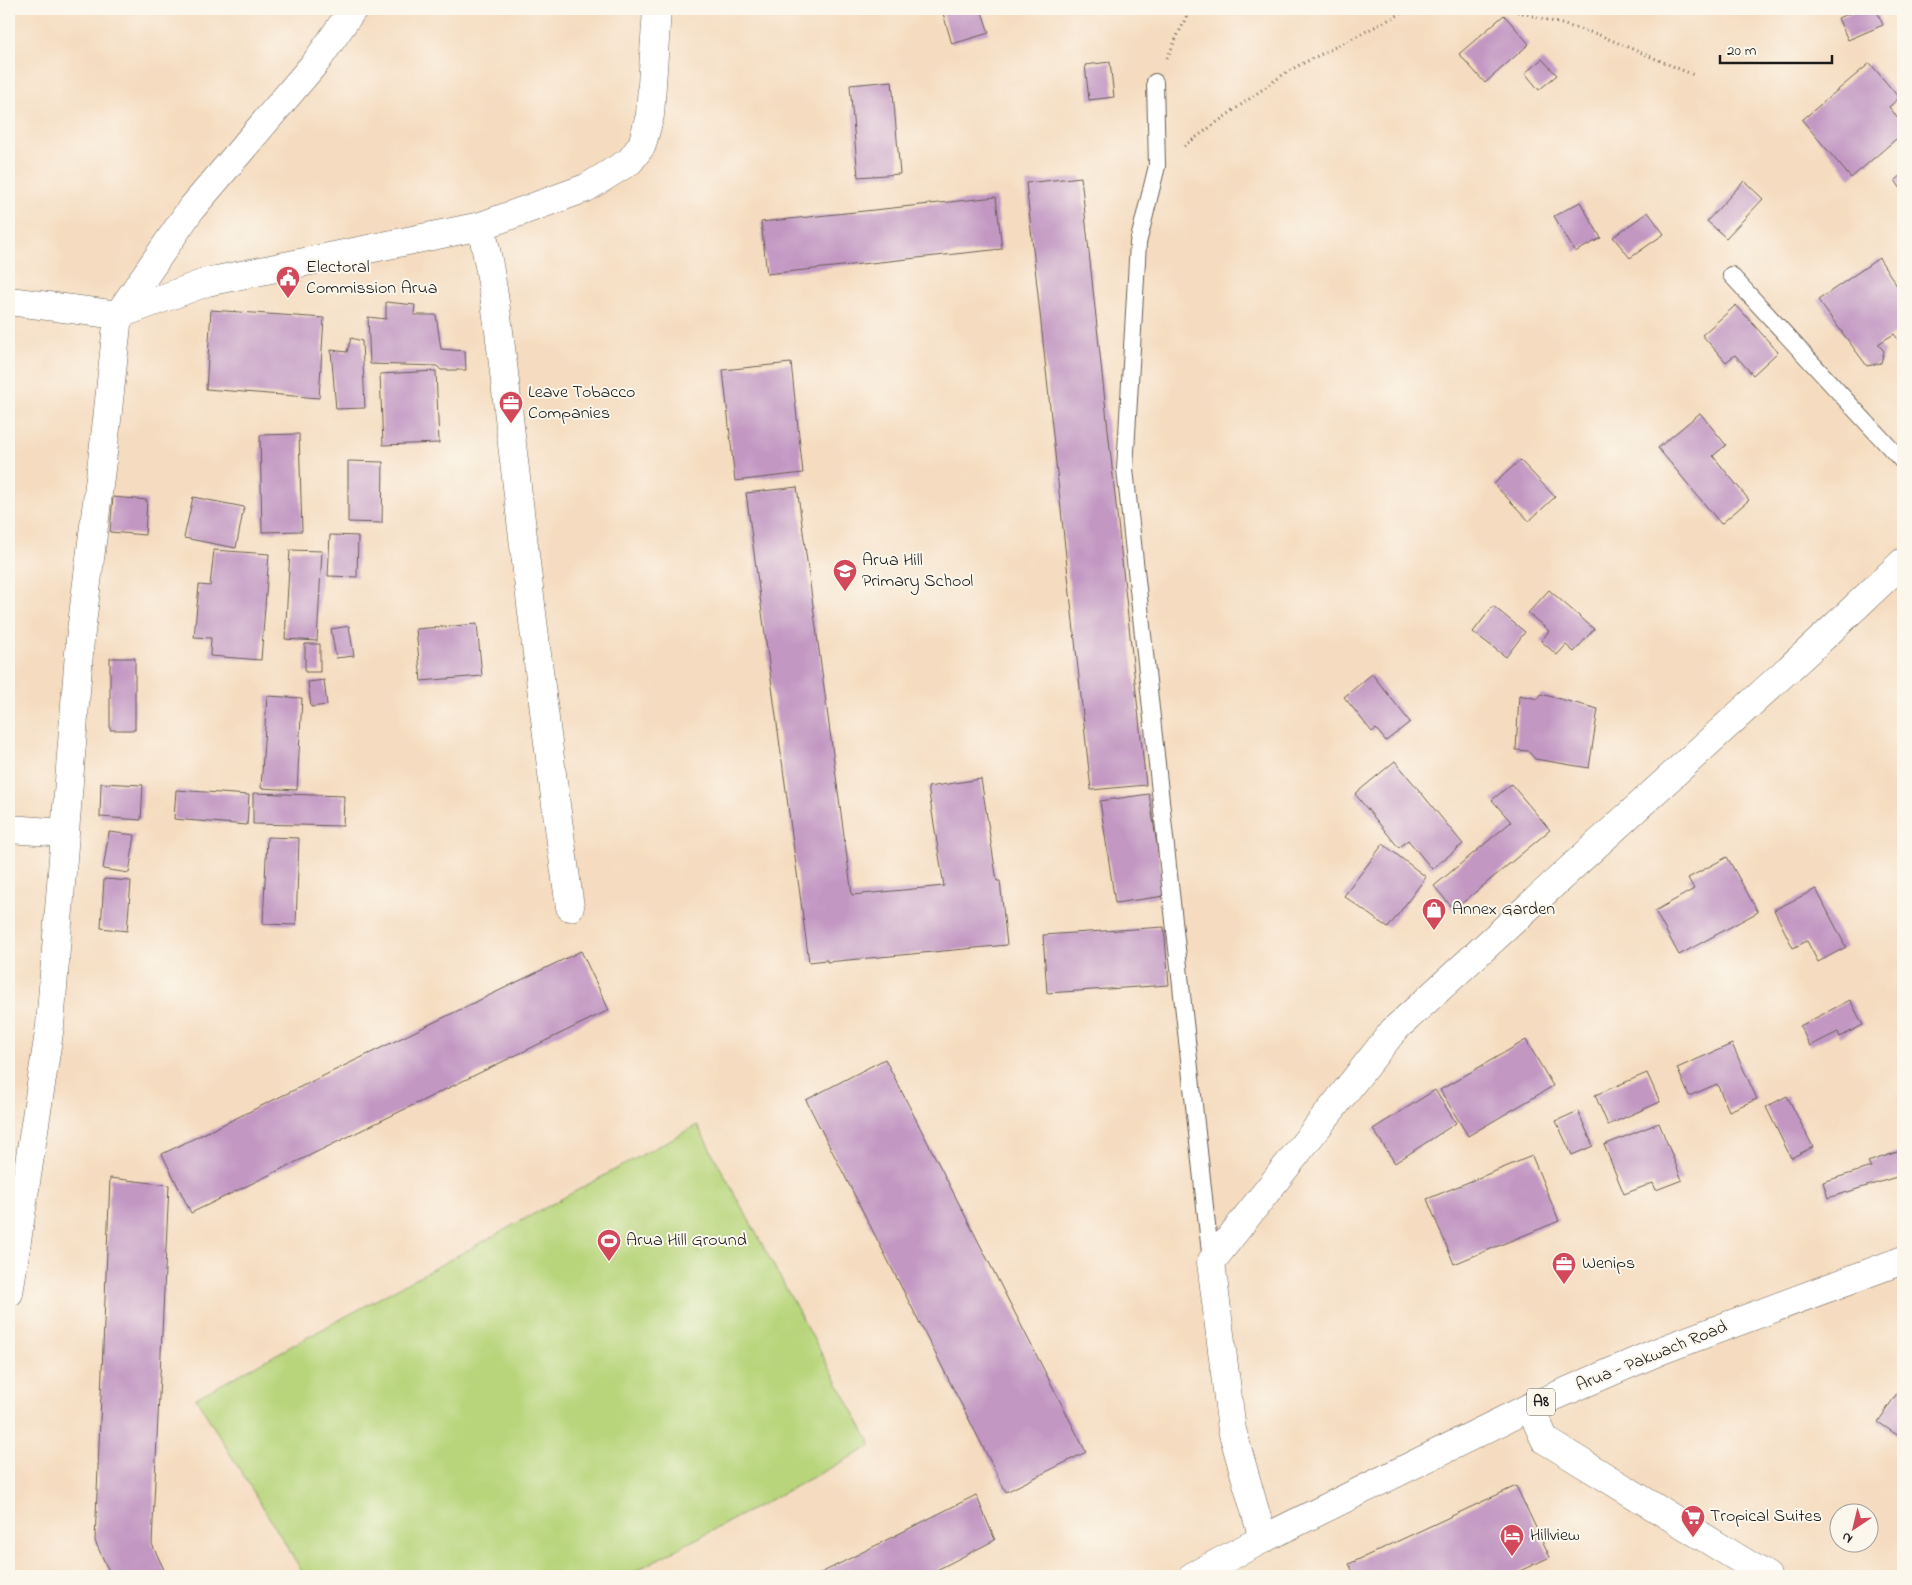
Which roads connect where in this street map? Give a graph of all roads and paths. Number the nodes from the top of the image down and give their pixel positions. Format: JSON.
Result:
{"nodes":[{"id":1,"x":353,"y":9,"type":"edge"},
{"id":2,"x":657,"y":9,"type":"edge"},
{"id":3,"x":1190,"y":9,"type":"edge"},
{"id":4,"x":1410,"y":9,"type":"edge"},
{"id":5,"x":1508,"y":9,"type":"edge"},
{"id":6,"x":1696,"y":76,"type":"dead end"},
{"id":7,"x":1155,"y":82,"type":"joint"},
{"id":8,"x":1157,"y":166,"type":"junction"},
{"id":9,"x":481,"y":226,"type":"junction"},
{"id":10,"x":1731,"y":275,"type":"dead end"},
{"id":11,"x":9,"y":300,"type":"edge"},
{"id":12,"x":118,"y":315,"type":"junction"},
{"id":13,"x":1903,"y":462,"type":"edge"},
{"id":14,"x":1903,"y":562,"type":"edge"},
{"id":15,"x":9,"y":829,"type":"edge"},
{"id":16,"x":65,"y":833,"type":"junction"},
{"id":17,"x":570,"y":907,"type":"dead end"},
{"id":18,"x":1903,"y":1260,"type":"edge"},
{"id":19,"x":1211,"y":1262,"type":"junction"},
{"id":20,"x":9,"y":1293,"type":"edge"},
{"id":21,"x":1530,"y":1407,"type":"junction"},
{"id":22,"x":1263,"y":1538,"type":"junction"},
{"id":23,"x":1194,"y":1576,"type":"edge"},
{"id":24,"x":1767,"y":1576,"type":"edge"}],
"edges":[{"from":1,"to":12,"type":"street"},
{"from":2,"to":9,"type":"street"},
{"from":3,"to":7,"type":"path"},
{"from":4,"to":8,"type":"path"},
{"from":5,"to":6,"type":"path"},
{"from":7,"to":8,"type":"lane"},
{"from":8,"to":19,"type":"lane"},
{"from":9,"to":12,"type":"street"},
{"from":9,"to":17,"type":"street"},
{"from":10,"to":13,"type":"lane"},
{"from":11,"to":12,"type":"street"},
{"from":12,"to":16,"type":"street"},
{"from":14,"to":19,"type":"street"},
{"from":15,"to":16,"type":"street"},
{"from":16,"to":20,"type":"street"},
{"from":18,"to":21,"type":"street","name":"Arua - Pakwach Road","number":"A8"},
{"from":19,"to":22,"type":"street"},
{"from":21,"to":22,"type":"street","name":"Arua - Pakwach Road","number":"A8"},
{"from":21,"to":24,"type":"street"},
{"from":22,"to":23,"type":"street","name":"Arua - Pakwach Road","number":"A8"}]}
